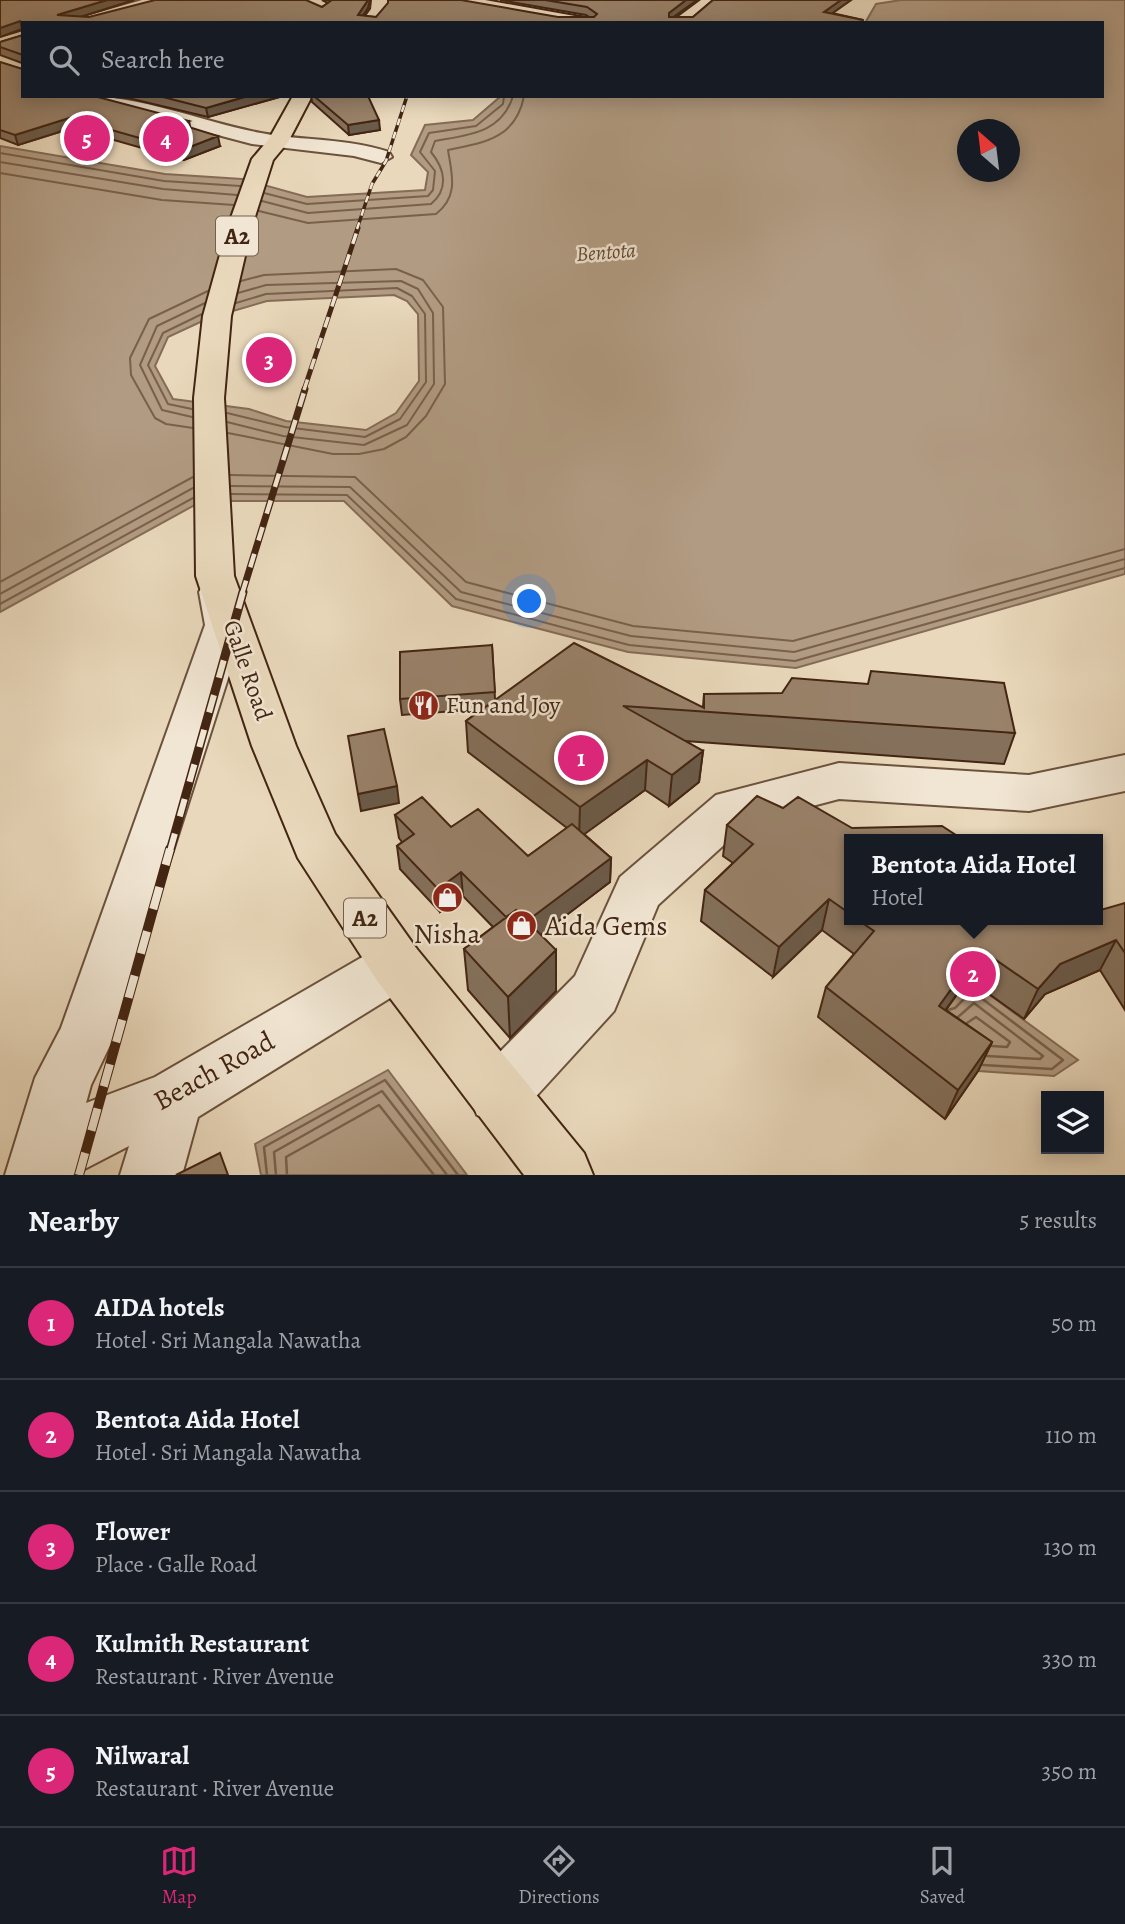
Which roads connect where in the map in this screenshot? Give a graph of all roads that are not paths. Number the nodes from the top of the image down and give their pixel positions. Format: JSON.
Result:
{"nodes":[{"id":1,"x":160,"y":0,"type":"edge"},
{"id":2,"x":460,"y":0,"type":"edge"},
{"id":3,"x":709,"y":0,"type":"edge"},
{"id":4,"x":384,"y":1,"type":"edge"},
{"id":5,"x":78,"y":21,"type":"edge"},
{"id":6,"x":370,"y":21,"type":"edge"},
{"id":7,"x":575,"y":21,"type":"edge"},
{"id":8,"x":682,"y":21,"type":"edge"},
{"id":9,"x":99,"y":98,"type":"edge"},
{"id":10,"x":126,"y":98,"type":"edge"},
{"id":11,"x":302,"y":98,"type":"edge"},
{"id":12,"x":112,"y":102,"type":"junction"},
{"id":13,"x":270,"y":151,"type":"junction"},
{"id":14,"x":391,"y":164,"type":"dead end"},
{"id":15,"x":215,"y":576,"type":"junction"},
{"id":16,"x":1125,"y":773,"type":"edge"},
{"id":17,"x":397,"y":965,"type":"junction"},
{"id":18,"x":498,"y":1095,"type":"junction"},
{"id":19,"x":173,"y":1099,"type":"junction"},
{"id":20,"x":37,"y":1168,"type":"edge"},
{"id":21,"x":151,"y":1175,"type":"edge"},
{"id":22,"x":562,"y":1175,"type":"edge"}],
"edges":[{"from":1,"to":5,"type":"street"},
{"from":2,"to":7,"type":"main road"},
{"from":3,"to":8,"type":"main road"},
{"from":4,"to":6,"type":"main road"},
{"from":9,"to":12,"type":"street"},
{"from":10,"to":12,"type":"street"},
{"from":11,"to":13,"type":"main road","name":"Galle Road","number":"A2"},
{"from":12,"to":13,"type":"street"},
{"from":13,"to":14,"type":"street"},
{"from":13,"to":15,"type":"main road","name":"Galle Road","number":"A2"},
{"from":15,"to":17,"type":"main road","name":"Galle Road","number":"A2"},
{"from":15,"to":20,"type":"street"},
{"from":16,"to":18,"type":"street"},
{"from":17,"to":18,"type":"main road","name":"Galle Road","number":"A2"},
{"from":17,"to":19,"type":"street","name":"Beach Road"},
{"from":18,"to":22,"type":"main road","name":"Galle Road","number":"A2"},
{"from":19,"to":20,"type":"street","name":"Beach Road"},
{"from":19,"to":21,"type":"street"}]}
